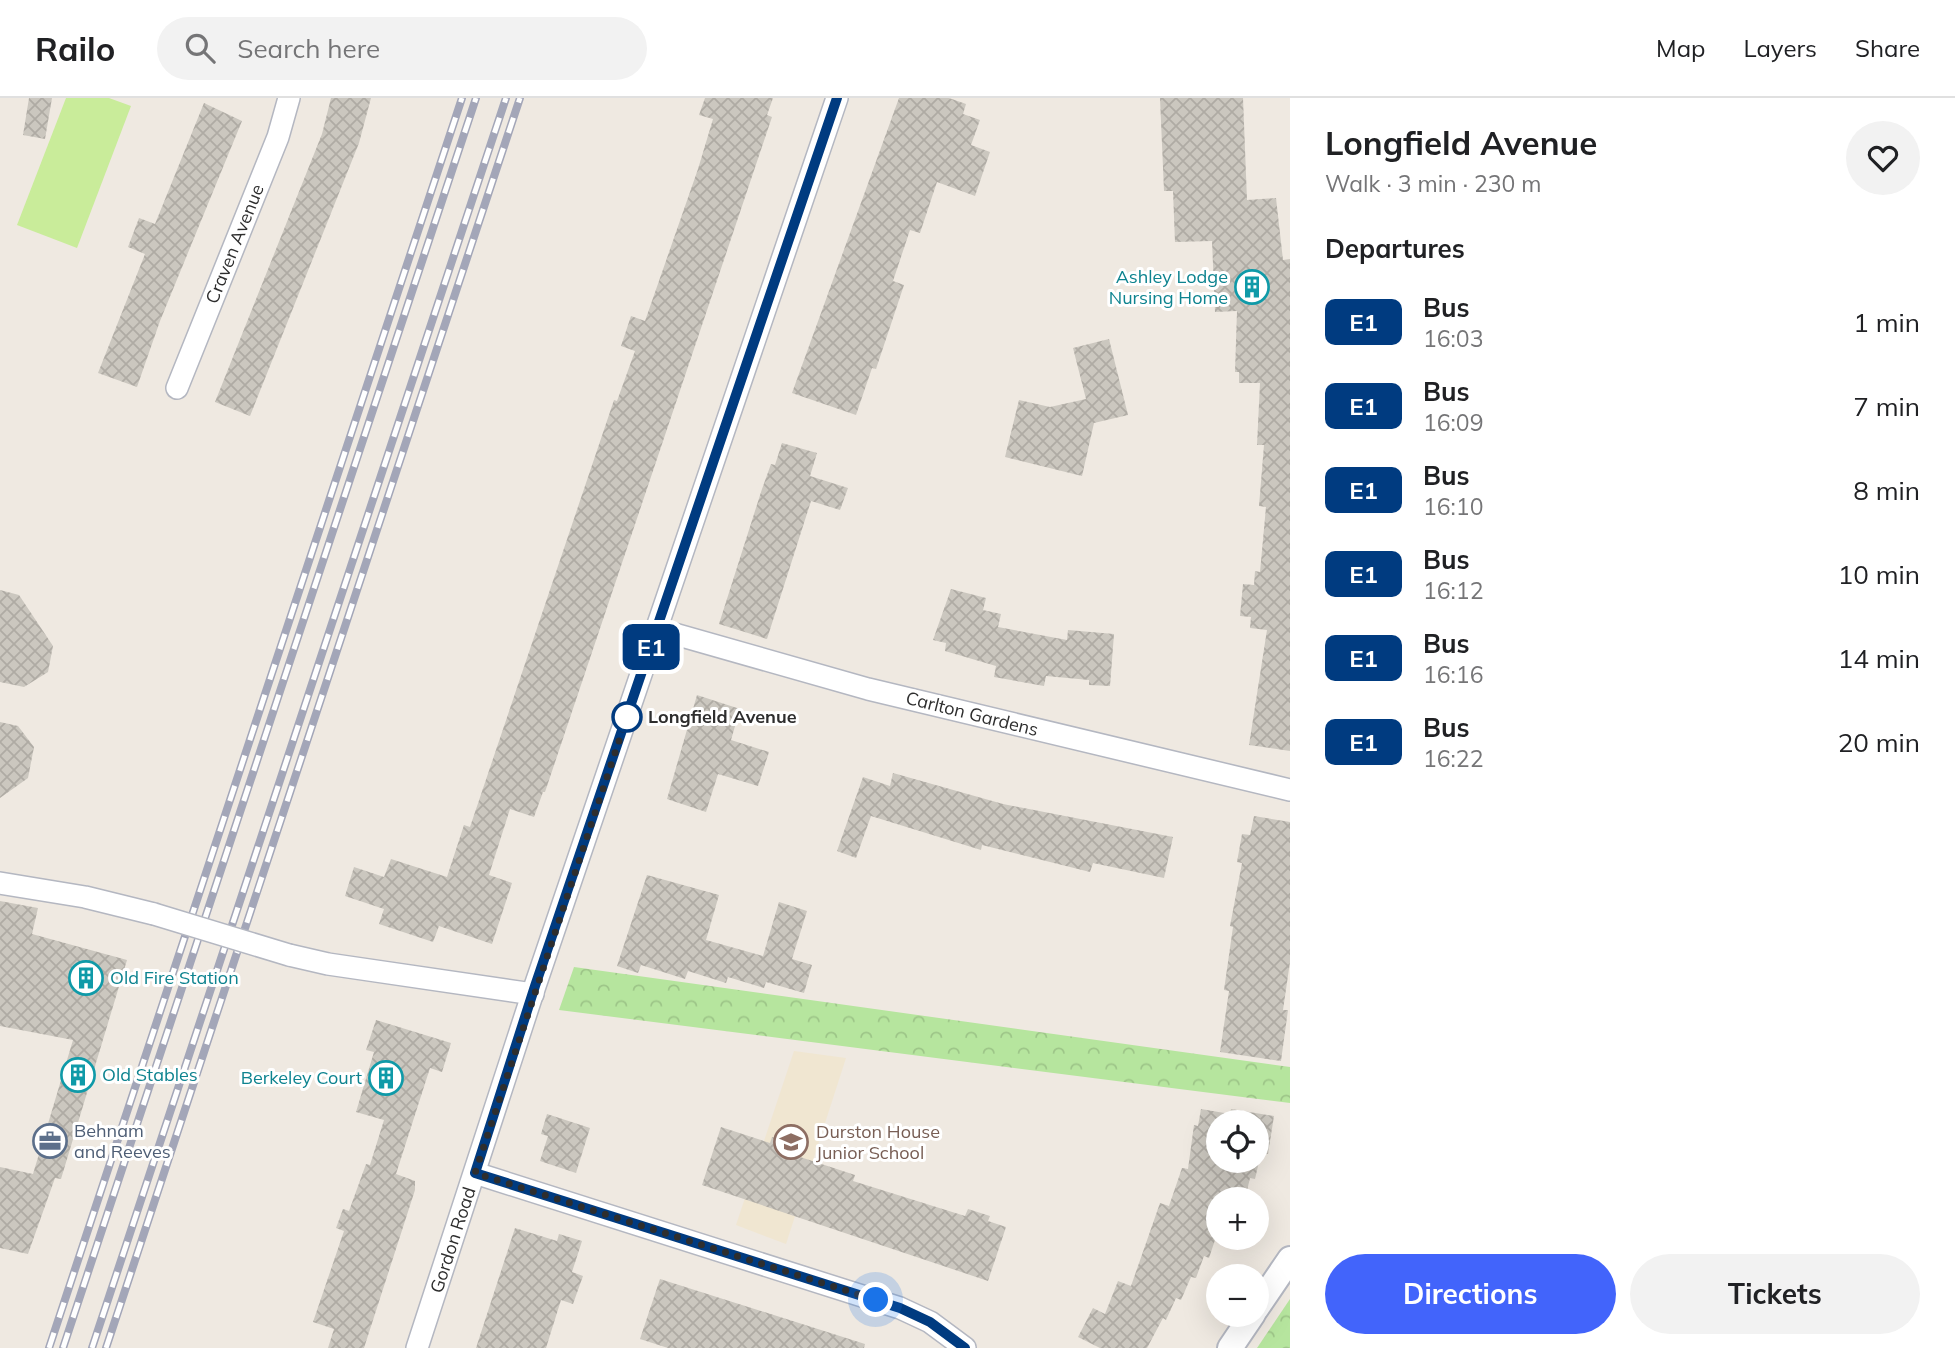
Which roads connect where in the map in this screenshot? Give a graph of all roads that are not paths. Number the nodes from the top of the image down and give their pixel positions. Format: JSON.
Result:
{"nodes":[{"id":1,"x":289,"y":98,"type":"edge"},
{"id":2,"x":837,"y":98,"type":"edge"},
{"id":3,"x":177,"y":388,"type":"dead end"},
{"id":4,"x":657,"y":629,"type":"junction"},
{"id":5,"x":1290,"y":790,"type":"edge"},
{"id":6,"x":0,"y":883,"type":"edge"},
{"id":7,"x":533,"y":994,"type":"junction"},
{"id":8,"x":475,"y":1173,"type":"junction"},
{"id":9,"x":1290,"y":1259,"type":"edge"},
{"id":10,"x":1269,"y":1290,"type":"edge"},
{"id":11,"x":1244,"y":1327,"type":"edge"},
{"id":12,"x":417,"y":1348,"type":"edge"},
{"id":13,"x":965,"y":1348,"type":"edge"},
{"id":14,"x":1230,"y":1348,"type":"edge"}],
"edges":[{"from":1,"to":3,"type":"street","name":"Craven Avenue"},
{"from":2,"to":4,"type":"street","name":"Gordon Road"},
{"from":4,"to":5,"type":"street","name":"Carlton Gardens"},
{"from":4,"to":7,"type":"street","name":"Gordon Road"},
{"from":6,"to":7,"type":"street","bridge":true},
{"from":7,"to":8,"type":"street","name":"Gordon Road"},
{"from":8,"to":12,"type":"street","name":"Gordon Road"},
{"from":8,"to":13,"type":"street"},
{"from":9,"to":10,"type":"street"},
{"from":11,"to":14,"type":"street"}]}
